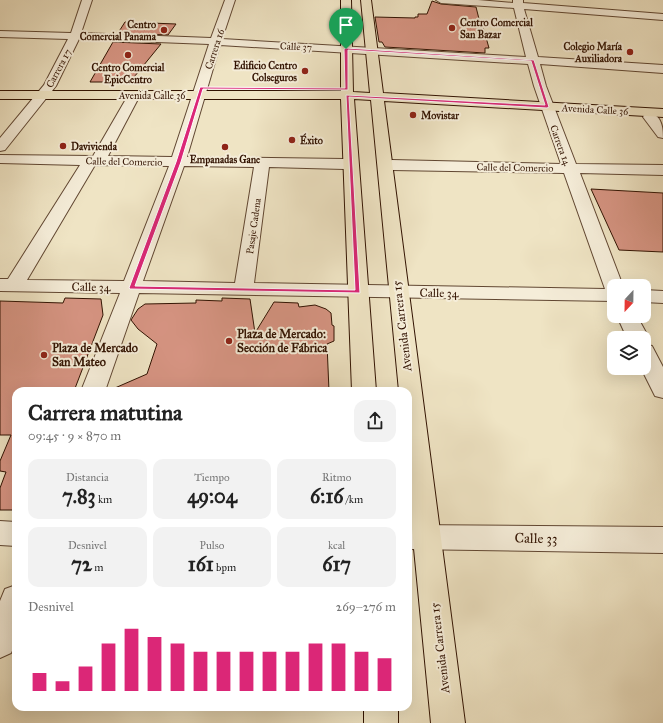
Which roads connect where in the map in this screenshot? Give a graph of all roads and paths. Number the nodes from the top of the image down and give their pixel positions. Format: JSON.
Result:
{"nodes":[{"id":1,"x":87,"y":0,"type":"edge"},
{"id":2,"x":230,"y":0,"type":"edge"},
{"id":3,"x":346,"y":0,"type":"edge"},
{"id":4,"x":366,"y":0,"type":"edge"},
{"id":5,"x":441,"y":0,"type":"edge"},
{"id":6,"x":518,"y":3,"type":"edge"},
{"id":7,"x":650,"y":5,"type":"dead end"},
{"id":8,"x":659,"y":17,"type":"edge"},
{"id":9,"x":663,"y":29,"type":"edge"},
{"id":10,"x":0,"y":34,"type":"edge"},
{"id":11,"x":75,"y":36,"type":"junction"},
{"id":12,"x":215,"y":42,"type":"junction"},
{"id":13,"x":346,"y":49,"type":"junction"},
{"id":14,"x":371,"y":50,"type":"junction"},
{"id":15,"x":533,"y":60,"type":"junction"},
{"id":16,"x":663,"y":69,"type":"edge"},
{"id":17,"x":0,"y":88,"type":"edge"},
{"id":18,"x":46,"y":91,"type":"junction"},
{"id":19,"x":200,"y":91,"type":"junction"},
{"id":20,"x":347,"y":92,"type":"junction"},
{"id":21,"x":376,"y":93,"type":"junction"},
{"id":22,"x":0,"y":95,"type":"edge"},
{"id":23,"x":132,"y":99,"type":"dead end"},
{"id":24,"x":546,"y":103,"type":"junction"},
{"id":25,"x":663,"y":106,"type":"edge"},
{"id":26,"x":657,"y":115,"type":"edge"},
{"id":27,"x":663,"y":134,"type":"edge"},
{"id":28,"x":0,"y":147,"type":"edge"},
{"id":29,"x":0,"y":159,"type":"edge"},
{"id":30,"x":94,"y":160,"type":"junction"},
{"id":31,"x":178,"y":162,"type":"junction"},
{"id":32,"x":262,"y":163,"type":"junction"},
{"id":33,"x":344,"y":164,"type":"dead end"},
{"id":34,"x":392,"y":165,"type":"dead end"},
{"id":35,"x":570,"y":168,"type":"junction"},
{"id":36,"x":663,"y":170,"type":"edge"},
{"id":37,"x":611,"y":279,"type":"edge"},
{"id":38,"x":7,"y":285,"type":"edge"},
{"id":39,"x":132,"y":288,"type":"junction"},
{"id":40,"x":244,"y":290,"type":"junction"},
{"id":41,"x":358,"y":292,"type":"junction"},
{"id":42,"x":398,"y":292,"type":"junction"},
{"id":43,"x":607,"y":295,"type":"edge"},
{"id":44,"x":651,"y":296,"type":"edge"},
{"id":45,"x":663,"y":296,"type":"edge"},
{"id":46,"x":651,"y":365,"type":"edge"},
{"id":47,"x":95,"y":387,"type":"edge"},
{"id":48,"x":364,"y":387,"type":"edge"},
{"id":49,"x":406,"y":387,"type":"edge"},
{"id":50,"x":663,"y":390,"type":"edge"},
{"id":51,"x":412,"y":464,"type":"edge"},
{"id":52,"x":0,"y":533,"type":"edge"},
{"id":53,"x":12,"y":534,"type":"edge"},
{"id":54,"x":418,"y":537,"type":"edge"},
{"id":55,"x":663,"y":540,"type":"edge"},
{"id":56,"x":12,"y":610,"type":"edge"},
{"id":57,"x":0,"y":642,"type":"edge"},
{"id":58,"x":381,"y":711,"type":"edge"},
{"id":59,"x":381,"y":723,"type":"edge"},
{"id":60,"x":448,"y":723,"type":"edge"}],
"edges":[{"from":1,"to":11,"type":"street","name":"Carrera 17"},
{"from":2,"to":12,"type":"street","name":"Carrera 16"},
{"from":3,"to":13,"type":"main road"},
{"from":4,"to":14,"type":"main road","name":"Avenida Carrera 15"},
{"from":5,"to":6,"type":"street"},
{"from":6,"to":8,"type":"street"},
{"from":6,"to":15,"type":"street","name":"Carrera 14"},
{"from":7,"to":8,"type":"street"},
{"from":8,"to":9,"type":"street"},
{"from":10,"to":11,"type":"street","name":"Calle 37"},
{"from":11,"to":12,"type":"street","name":"Calle 37"},
{"from":11,"to":18,"type":"street","name":"Carrera 17"},
{"from":12,"to":13,"type":"street","name":"Calle 37"},
{"from":12,"to":19,"type":"street","name":"Carrera 16"},
{"from":13,"to":14,"type":"street","name":"Calle 37"},
{"from":13,"to":20,"type":"main road"},
{"from":14,"to":15,"type":"street","name":"Calle 37"},
{"from":14,"to":21,"type":"main road","name":"Avenida Carrera 15"},
{"from":15,"to":16,"type":"street","name":"Calle 37"},
{"from":15,"to":24,"type":"street","name":"Carrera 14"},
{"from":17,"to":18,"type":"main road","name":"Avenida Calle 36"},
{"from":18,"to":19,"type":"main road","name":"Avenida Calle 36"},
{"from":18,"to":22,"type":"main road","name":"Avenida Calle 36"},
{"from":18,"to":28,"type":"street","name":"Carrera 17"},
{"from":19,"to":20,"type":"main road","name":"Avenida Calle 36"},
{"from":19,"to":31,"type":"street","name":"Carrera 16"},
{"from":20,"to":21,"type":"main road","name":"Avenida Calle 36"},
{"from":20,"to":41,"type":"main road"},
{"from":21,"to":24,"type":"main road","name":"Avenida Calle 36"},
{"from":21,"to":42,"type":"main road","name":"Avenida Carrera 15"},
{"from":23,"to":30,"type":"street"},
{"from":24,"to":25,"type":"main road","name":"Avenida Calle 36"},
{"from":24,"to":26,"type":"main road","name":"Avenida Calle 36"},
{"from":24,"to":35,"type":"street","name":"Carrera 14"},
{"from":26,"to":27,"type":"street"},
{"from":29,"to":30,"type":"street","name":"Calle del Comercio"},
{"from":30,"to":31,"type":"street","name":"Calle del Comercio"},
{"from":30,"to":38,"type":"street"},
{"from":31,"to":32,"type":"street","name":"Calle del Comercio"},
{"from":31,"to":39,"type":"street","name":"Carrera 16"},
{"from":32,"to":33,"type":"street","name":"Calle del Comercio"},
{"from":32,"to":40,"type":"street","name":"Pasaje Cadena"},
{"from":34,"to":35,"type":"street","name":"Calle del Comercio"},
{"from":35,"to":36,"type":"street","name":"Calle del Comercio"},
{"from":35,"to":37,"type":"street","name":"Carrera 14"},
{"from":38,"to":39,"type":"street","name":"Calle 34"},
{"from":39,"to":40,"type":"street","name":"Calle 34"},
{"from":39,"to":47,"type":"street","name":"Carrera 16"},
{"from":40,"to":41,"type":"street","name":"Calle 34"},
{"from":41,"to":42,"type":"street","name":"Calle 34"},
{"from":41,"to":48,"type":"main road"},
{"from":42,"to":43,"type":"street","name":"Calle 34"},
{"from":42,"to":49,"type":"main road","name":"Avenida Carrera 15"},
{"from":44,"to":45,"type":"street"},
{"from":46,"to":50,"type":"street"},
{"from":51,"to":54,"type":"main road","name":"Avenida Carrera 15"},
{"from":52,"to":53,"type":"street"},
{"from":54,"to":55,"type":"street","name":"Calle 33"},
{"from":54,"to":60,"type":"main road","name":"Avenida Carrera 15"},
{"from":56,"to":57,"type":"street"},
{"from":58,"to":59,"type":"main road"}]}
